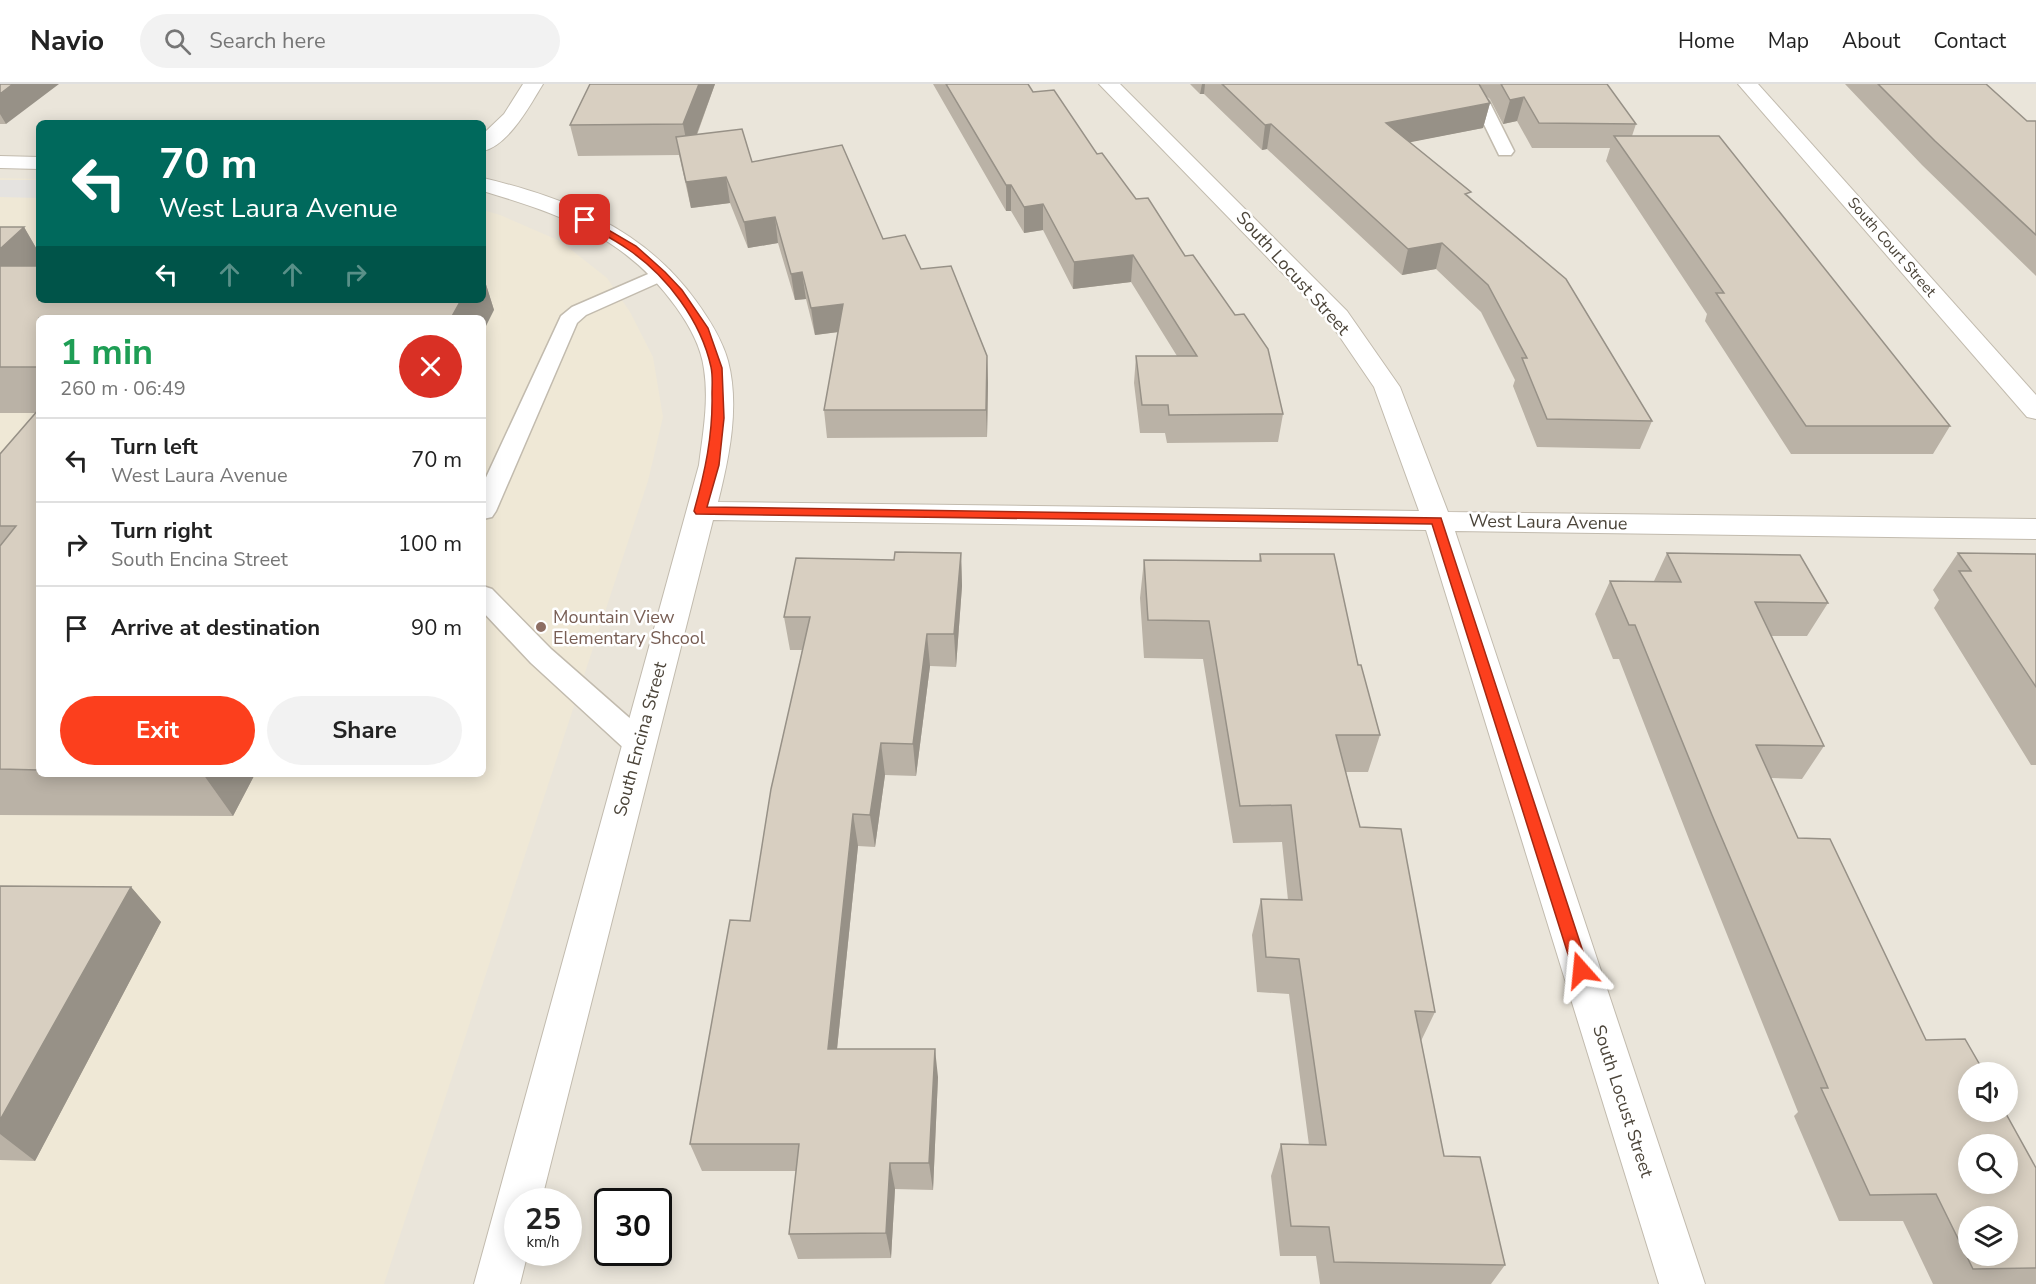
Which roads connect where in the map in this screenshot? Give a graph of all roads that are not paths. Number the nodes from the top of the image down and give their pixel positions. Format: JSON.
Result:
{"nodes":[{"id":1,"x":533,"y":84,"type":"edge"},
{"id":2,"x":1109,"y":84,"type":"edge"},
{"id":3,"x":1456,"y":84,"type":"edge"},
{"id":4,"x":1748,"y":84,"type":"edge"},
{"id":5,"x":486,"y":142,"type":"edge"},
{"id":6,"x":1505,"y":151,"type":"dead end"},
{"id":7,"x":0,"y":162,"type":"edge"},
{"id":8,"x":36,"y":163,"type":"edge"},
{"id":9,"x":486,"y":185,"type":"edge"},
{"id":10,"x":662,"y":274,"type":"junction"},
{"id":11,"x":2036,"y":411,"type":"edge"},
{"id":12,"x":486,"y":504,"type":"edge"},
{"id":13,"x":700,"y":511,"type":"junction"},
{"id":14,"x":1437,"y":520,"type":"junction"},
{"id":15,"x":2036,"y":529,"type":"edge"},
{"id":16,"x":486,"y":598,"type":"edge"},
{"id":17,"x":639,"y":744,"type":"junction"},
{"id":18,"x":522,"y":1188,"type":"edge"},
{"id":19,"x":504,"y":1257,"type":"edge"},
{"id":20,"x":497,"y":1284,"type":"edge"},
{"id":21,"x":1682,"y":1284,"type":"edge"}],
"edges":[{"from":1,"to":5,"type":"street"},
{"from":2,"to":14,"type":"street","name":"South Locust Street"},
{"from":3,"to":6,"type":"lane"},
{"from":4,"to":11,"type":"street","name":"South Court Street"},
{"from":7,"to":8,"type":"street"},
{"from":9,"to":10,"type":"street","name":"South Encina Street"},
{"from":10,"to":12,"type":"lane"},
{"from":10,"to":13,"type":"street","name":"South Encina Street"},
{"from":13,"to":14,"type":"street","name":"West Laura Avenue"},
{"from":13,"to":17,"type":"street","name":"South Encina Street"},
{"from":14,"to":15,"type":"street","name":"West Laura Avenue"},
{"from":14,"to":21,"type":"street","name":"South Locust Street"},
{"from":16,"to":17,"type":"lane"},
{"from":17,"to":18,"type":"street","name":"South Encina Street"},
{"from":19,"to":20,"type":"street","name":"South Encina Street"}]}
